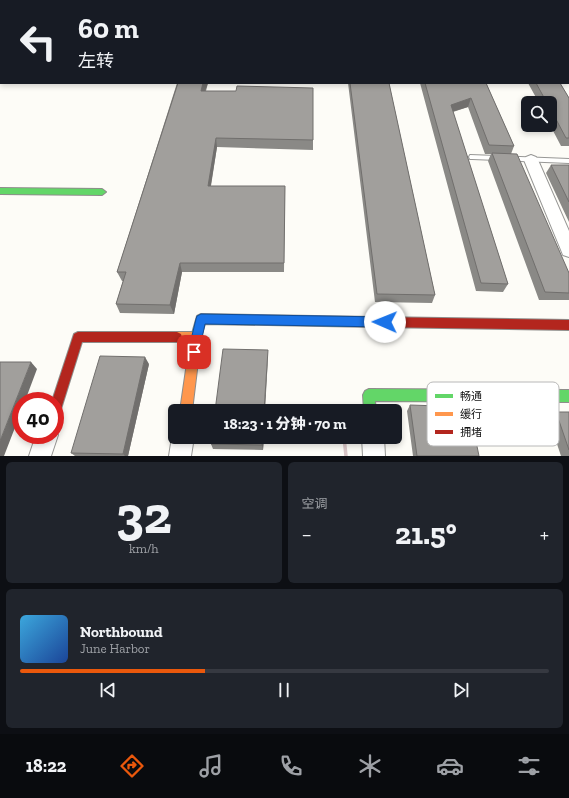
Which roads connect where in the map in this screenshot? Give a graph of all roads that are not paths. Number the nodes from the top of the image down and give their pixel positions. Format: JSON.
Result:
{"nodes":[{"id":1,"x":472,"y":157,"type":"dead end"},
{"id":2,"x":531,"y":160,"type":"junction"},
{"id":3,"x":569,"y":161,"type":"edge"},
{"id":4,"x":0,"y":191,"type":"edge"},
{"id":5,"x":102,"y":192,"type":"dead end"},
{"id":6,"x":569,"y":250,"type":"edge"},
{"id":7,"x":569,"y":325,"type":"edge"},
{"id":8,"x":196,"y":337,"type":"junction"},
{"id":9,"x":60,"y":392,"type":"edge"},
{"id":10,"x":427,"y":395,"type":"edge"},
{"id":11,"x":559,"y":396,"type":"edge"},
{"id":12,"x":569,"y":396,"type":"edge"},
{"id":13,"x":187,"y":404,"type":"edge"},
{"id":14,"x":370,"y":404,"type":"edge"},
{"id":15,"x":44,"y":444,"type":"edge"},
{"id":16,"x":182,"y":444,"type":"edge"},
{"id":17,"x":373,"y":444,"type":"edge"},
{"id":18,"x":40,"y":456,"type":"edge"},
{"id":19,"x":180,"y":456,"type":"edge"},
{"id":20,"x":374,"y":456,"type":"edge"}],
"edges":[{"from":1,"to":2,"type":"lane"},
{"from":2,"to":3,"type":"lane"},
{"from":2,"to":6,"type":"street"},
{"from":4,"to":5,"type":"street"},
{"from":7,"to":8,"type":"street"},
{"from":8,"to":9,"type":"street"},
{"from":8,"to":13,"type":"street"},
{"from":10,"to":14,"type":"street"},
{"from":11,"to":12,"type":"street"},
{"from":15,"to":18,"type":"street"},
{"from":16,"to":19,"type":"street"},
{"from":17,"to":20,"type":"street"}]}
